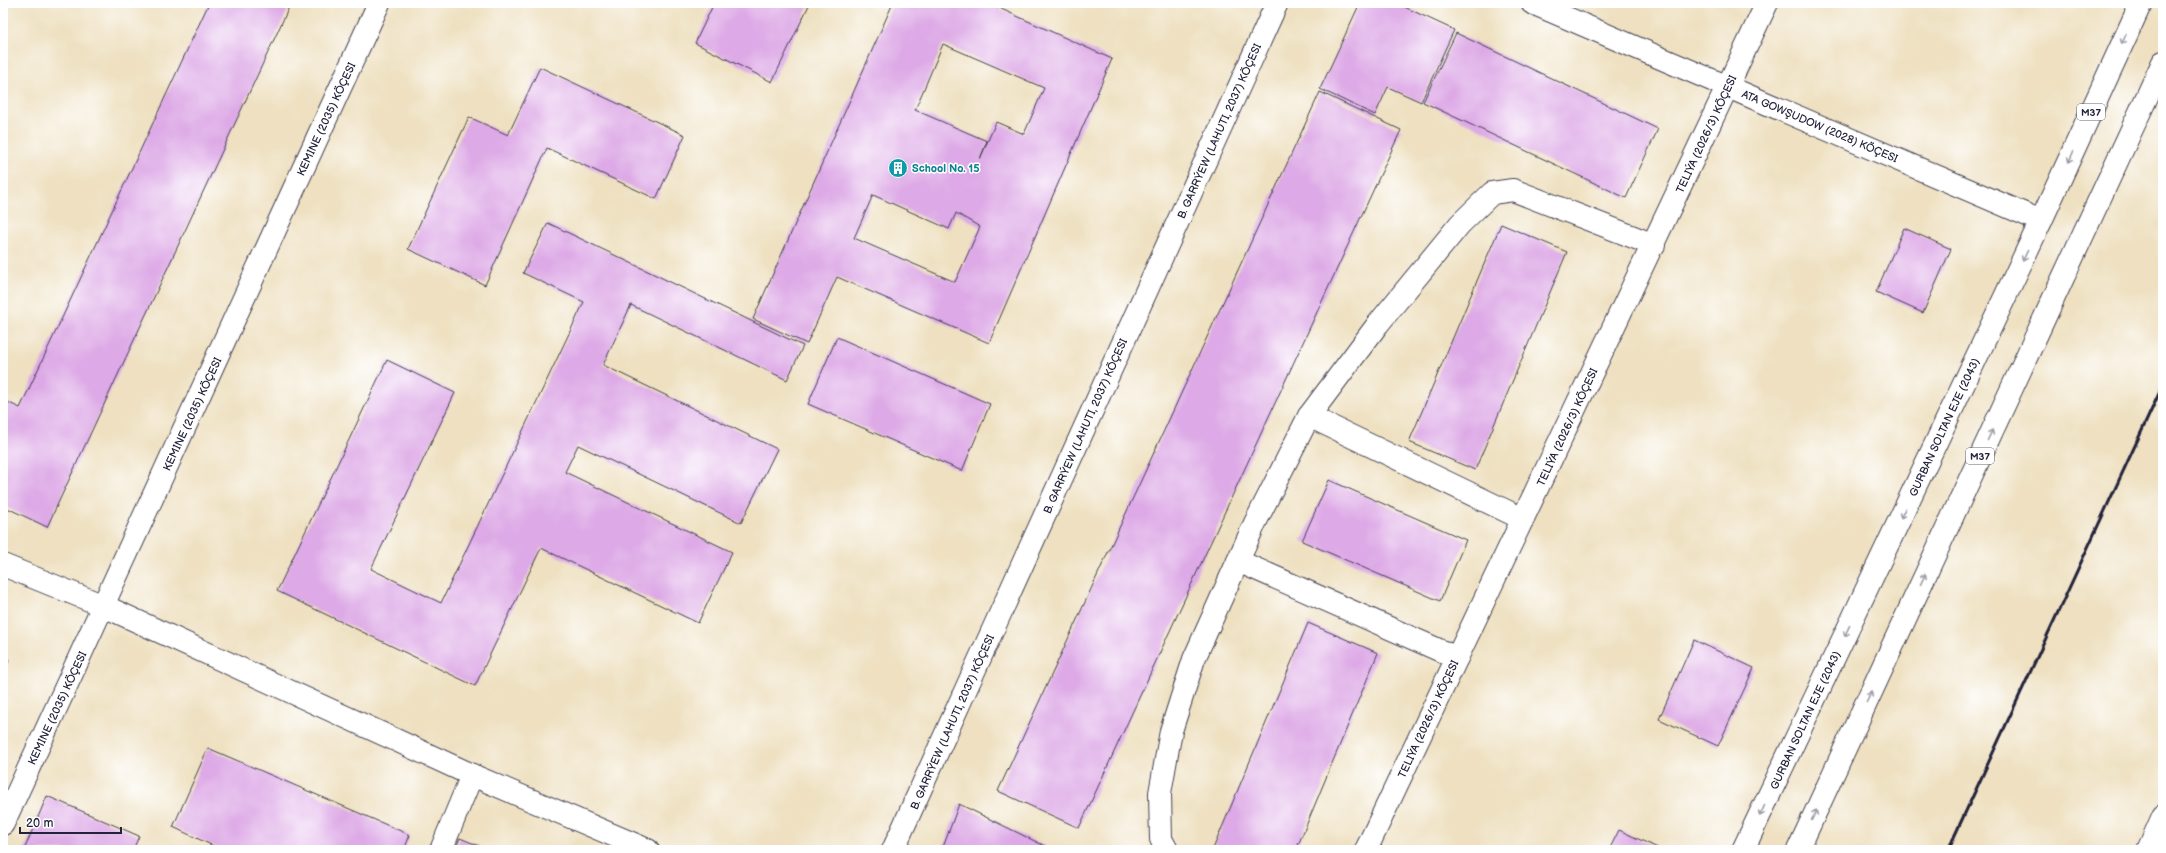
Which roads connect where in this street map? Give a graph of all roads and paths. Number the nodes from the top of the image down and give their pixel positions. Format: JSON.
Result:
{"nodes":[{"id":1,"x":379,"y":3,"type":"edge"},
{"id":2,"x":1277,"y":3,"type":"edge"},
{"id":3,"x":1532,"y":3,"type":"edge"},
{"id":4,"x":1767,"y":3,"type":"edge"},
{"id":5,"x":2141,"y":3,"type":"edge"},
{"id":6,"x":2163,"y":62,"type":"edge"},
{"id":7,"x":1728,"y":87,"type":"junction"},
{"id":8,"x":2041,"y":221,"type":"junction"},
{"id":9,"x":1654,"y":244,"type":"junction"},
{"id":10,"x":1309,"y":416,"type":"junction"},
{"id":11,"x":1523,"y":519,"type":"junction"},
{"id":12,"x":1238,"y":560,"type":"junction"},
{"id":13,"x":3,"y":565,"type":"edge"},
{"id":14,"x":104,"y":606,"type":"junction"},
{"id":15,"x":1457,"y":658,"type":"junction"},
{"id":16,"x":472,"y":775,"type":"junction"},
{"id":17,"x":2163,"y":816,"type":"edge"},
{"id":18,"x":3,"y":824,"type":"edge"},
{"id":19,"x":441,"y":850,"type":"edge"},
{"id":20,"x":648,"y":850,"type":"edge"},
{"id":21,"x":894,"y":850,"type":"edge"},
{"id":22,"x":1167,"y":850,"type":"edge"},
{"id":23,"x":1366,"y":850,"type":"edge"},
{"id":24,"x":1743,"y":850,"type":"edge"},
{"id":25,"x":1798,"y":850,"type":"edge"},
{"id":26,"x":2148,"y":850,"type":"edge"}],
"edges":[{"from":1,"to":14,"type":"main road","name":"KEMINE (2035) KÖÇESI"},
{"from":2,"to":21,"type":"main road","name":"B. GARRÝEW (LAHUTI, 2037) KÖÇESI"},
{"from":3,"to":7,"type":"main road","name":"ATA GOWŞUDOW (2028) KÖÇESI"},
{"from":4,"to":7,"type":"main road","name":"TELIÝA (2026/3) KÖÇESI"},
{"from":5,"to":8,"type":"main road","name":"GURBAN SOLTAN EJE (2043)","number":"M37","one_way":true},
{"from":25,"to":6,"type":"main road","number":"M37","one_way":true},
{"from":7,"to":8,"type":"main road","name":"ATA GOWŞUDOW (2028) KÖÇESI"},
{"from":7,"to":9,"type":"main road","name":"TELIÝA (2026/3) KÖÇESI"},
{"from":8,"to":24,"type":"main road","name":"GURBAN SOLTAN EJE (2043)","number":"M37","one_way":true},
{"from":9,"to":10,"type":"main road"},
{"from":9,"to":11,"type":"main road","name":"TELIÝA (2026/3) KÖÇESI"},
{"from":10,"to":11,"type":"main road"},
{"from":10,"to":12,"type":"main road"},
{"from":11,"to":15,"type":"main road","name":"TELIÝA (2026/3) KÖÇESI"},
{"from":12,"to":15,"type":"main road"},
{"from":12,"to":22,"type":"main road"},
{"from":13,"to":14,"type":"main road"},
{"from":14,"to":16,"type":"main road"},
{"from":14,"to":18,"type":"main road","name":"KEMINE (2035) KÖÇESI"},
{"from":15,"to":23,"type":"main road","name":"TELIÝA (2026/3) KÖÇESI"},
{"from":16,"to":19,"type":"main road"},
{"from":16,"to":20,"type":"main road"},
{"from":17,"to":26,"type":"main road"}]}
